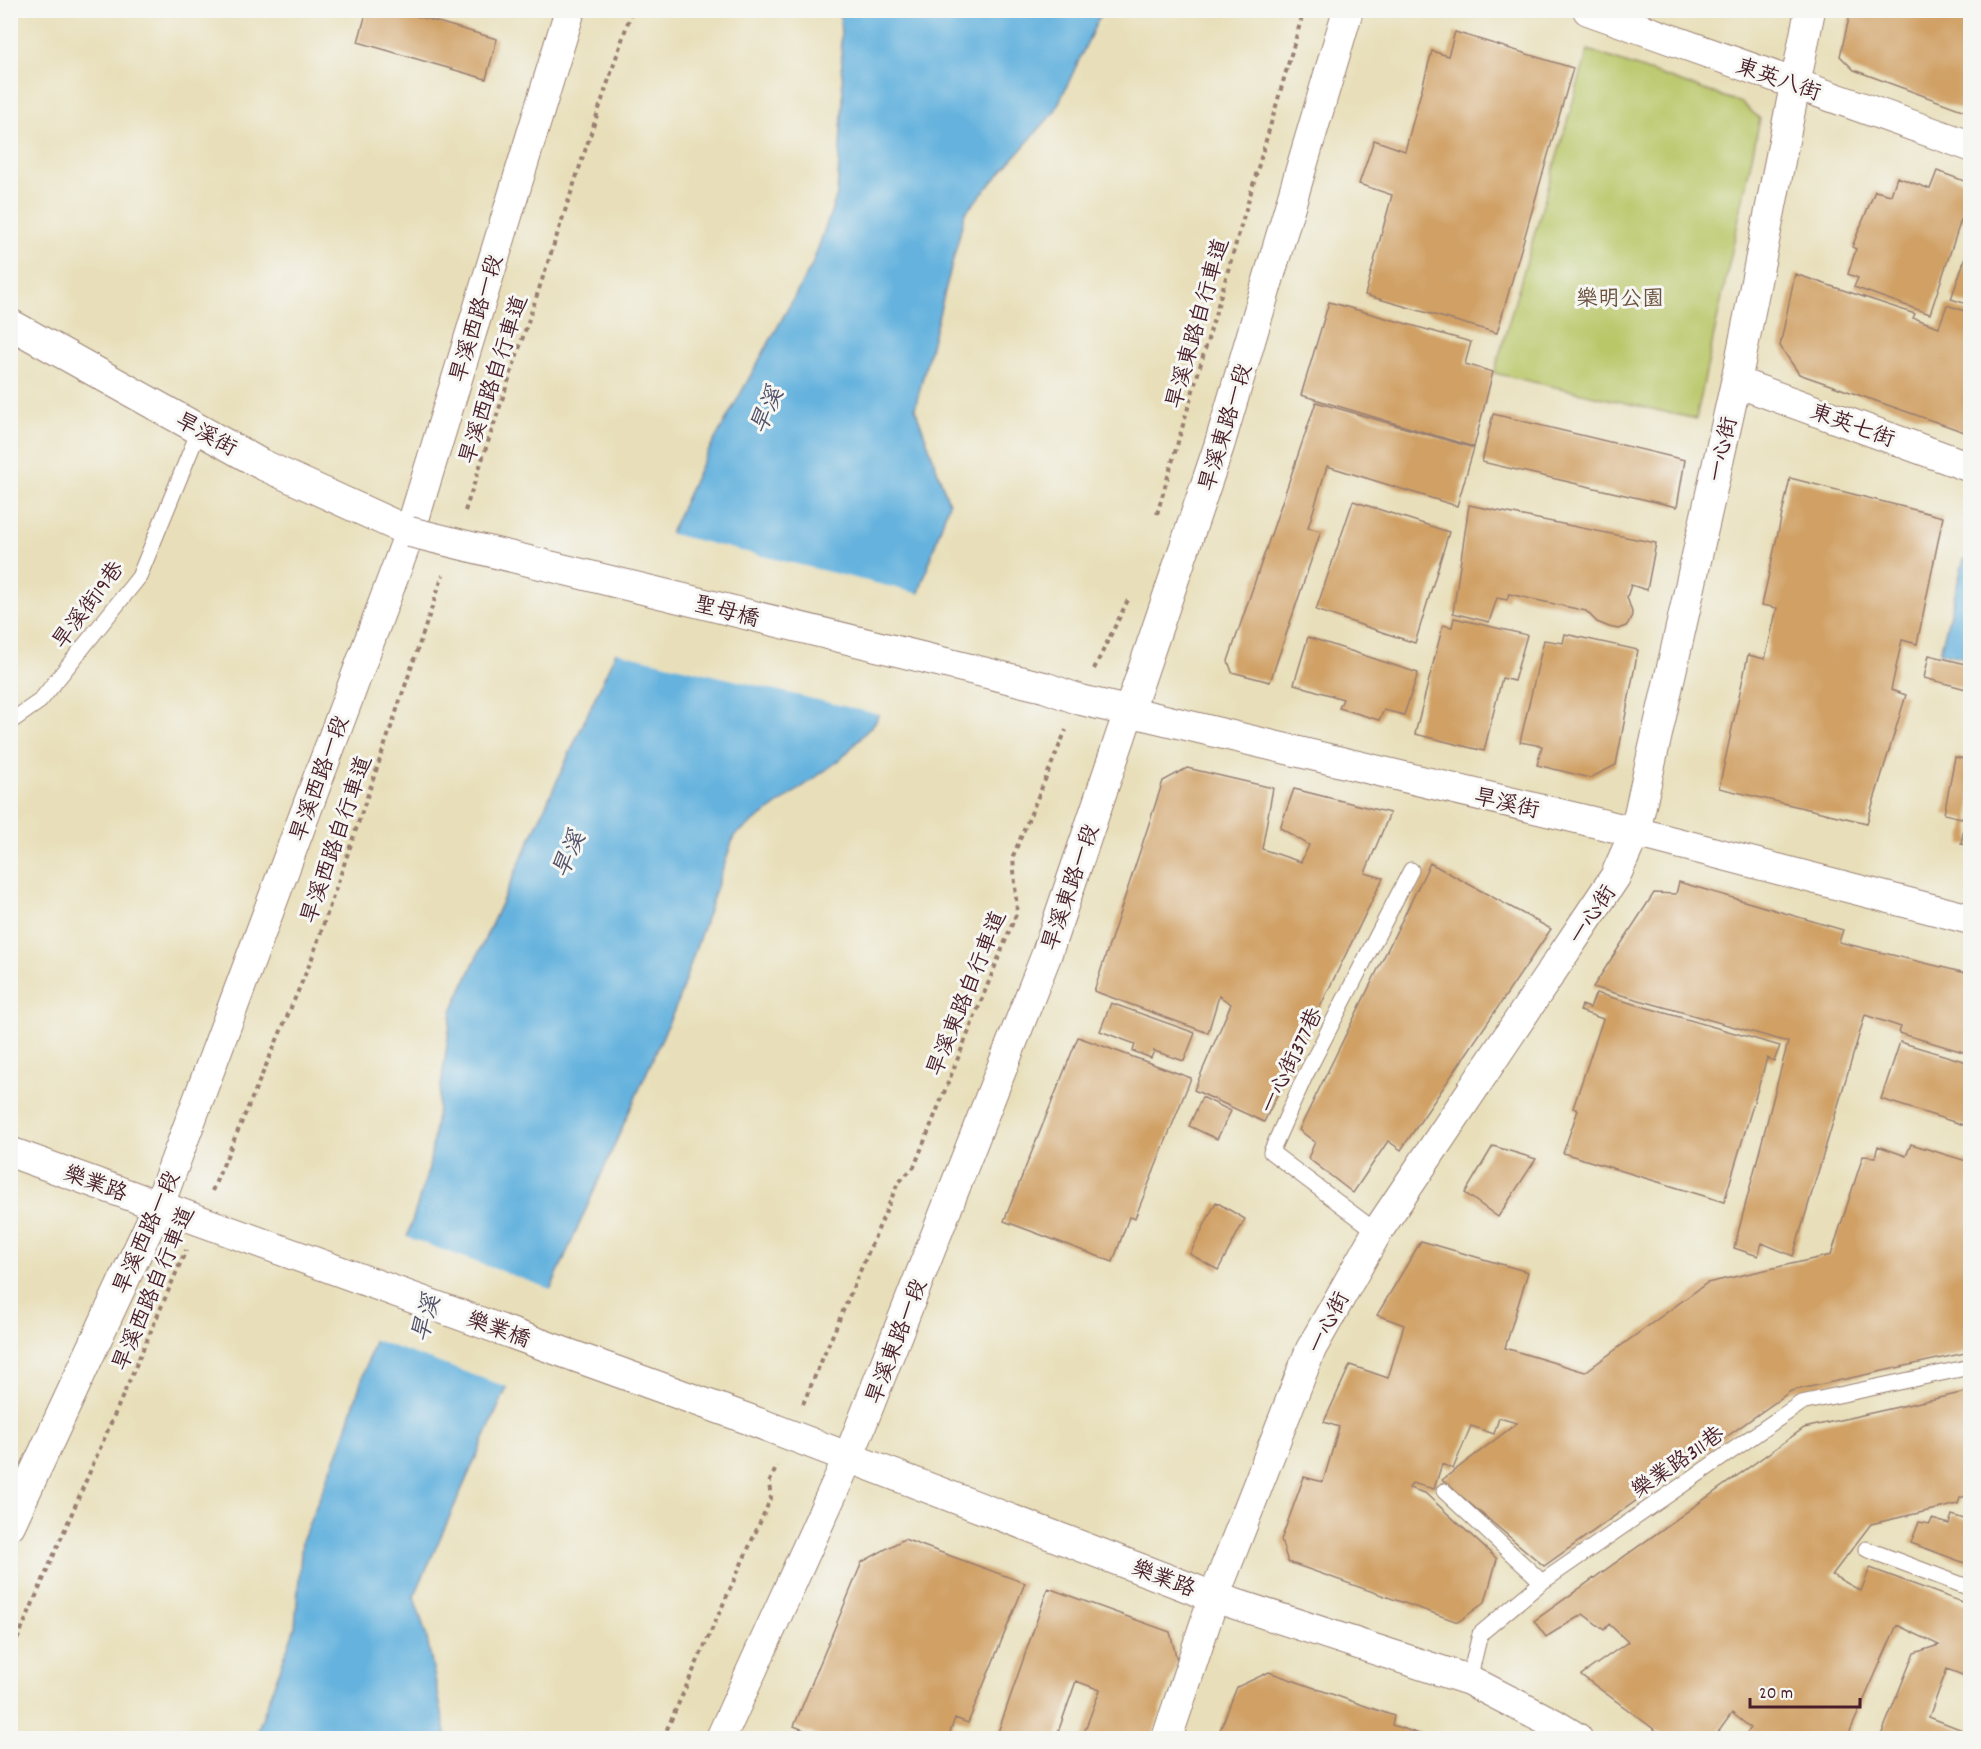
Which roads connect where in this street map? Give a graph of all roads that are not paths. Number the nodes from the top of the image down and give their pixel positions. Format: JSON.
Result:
{"nodes":[{"id":1,"x":570,"y":10,"type":"edge"},
{"id":2,"x":1348,"y":10,"type":"edge"},
{"id":3,"x":1588,"y":10,"type":"edge"},
{"id":4,"x":1810,"y":10,"type":"edge"},
{"id":5,"x":1793,"y":83,"type":"junction"},
{"id":6,"x":1971,"y":146,"type":"edge"},
{"id":7,"x":10,"y":324,"type":"edge"},
{"id":8,"x":1736,"y":382,"type":"junction"},
{"id":9,"x":200,"y":428,"type":"junction"},
{"id":10,"x":1971,"y":467,"type":"edge"},
{"id":11,"x":410,"y":532,"type":"junction"},
{"id":12,"x":1044,"y":687,"type":"joint"},
{"id":13,"x":1130,"y":712,"type":"junction"},
{"id":14,"x":10,"y":722,"type":"edge"},
{"id":15,"x":1635,"y":832,"type":"junction"},
{"id":16,"x":1411,"y":870,"type":"dead end"},
{"id":17,"x":1971,"y":919,"type":"edge"},
{"id":18,"x":10,"y":1152,"type":"edge"},
{"id":19,"x":159,"y":1204,"type":"junction"},
{"id":20,"x":208,"y":1222,"type":"joint"},
{"id":21,"x":1377,"y":1232,"type":"junction"},
{"id":22,"x":1971,"y":1367,"type":"edge"},
{"id":23,"x":748,"y":1419,"type":"joint"},
{"id":24,"x":849,"y":1456,"type":"junction"},
{"id":25,"x":1444,"y":1491,"type":"dead end"},
{"id":26,"x":10,"y":1525,"type":"edge"},
{"id":27,"x":1866,"y":1549,"type":"dead end"},
{"id":28,"x":1542,"y":1581,"type":"junction"},
{"id":29,"x":1971,"y":1588,"type":"edge"},
{"id":30,"x":1214,"y":1597,"type":"junction"},
{"id":31,"x":1468,"y":1680,"type":"junction"},
{"id":32,"x":721,"y":1738,"type":"edge"},
{"id":33,"x":1167,"y":1738,"type":"edge"},
{"id":34,"x":1577,"y":1738,"type":"edge"}],
"edges":[{"from":1,"to":11,"type":"street","name":"旱溪西路一段"},
{"from":2,"to":13,"type":"street","name":"旱溪東路一段"},
{"from":3,"to":5,"type":"street","name":"東英八街"},
{"from":4,"to":5,"type":"street","name":"一心街"},
{"from":5,"to":6,"type":"street","name":"東英八街"},
{"from":5,"to":8,"type":"street","name":"一心街"},
{"from":7,"to":9,"type":"street","name":"旱溪街"},
{"from":8,"to":10,"type":"street","name":"東英七街"},
{"from":8,"to":15,"type":"street","name":"一心街"},
{"from":9,"to":11,"type":"street","name":"旱溪街"},
{"from":9,"to":14,"type":"lane","name":"旱溪街19巷"},
{"from":11,"to":12,"type":"street","name":"聖母橋","bridge":true},
{"from":11,"to":19,"type":"street","name":"旱溪西路一段"},
{"from":12,"to":13,"type":"street","name":"旱溪街"},
{"from":13,"to":15,"type":"street","name":"旱溪街"},
{"from":13,"to":24,"type":"street","name":"旱溪東路一段"},
{"from":15,"to":17,"type":"street","name":"旱溪街"},
{"from":15,"to":21,"type":"street","name":"一心街"},
{"from":16,"to":21,"type":"lane","name":"一心街377巷"},
{"from":18,"to":19,"type":"street","name":"樂業路"},
{"from":19,"to":20,"type":"street","name":"樂業路"},
{"from":19,"to":26,"type":"street","name":"旱溪西路一段"},
{"from":20,"to":23,"type":"street","name":"樂業橋"},
{"from":21,"to":30,"type":"street","name":"一心街"},
{"from":22,"to":28,"type":"lane","name":"樂業路311巷"},
{"from":23,"to":24,"type":"street","name":"樂業路"},
{"from":24,"to":30,"type":"street","name":"樂業路"},
{"from":24,"to":32,"type":"street","name":"旱溪東路一段"},
{"from":25,"to":28,"type":"lane"},
{"from":27,"to":29,"type":"lane"},
{"from":28,"to":31,"type":"lane","name":"樂業路311巷"},
{"from":30,"to":31,"type":"street","name":"樂業路"},
{"from":30,"to":33,"type":"street","name":"一心街"},
{"from":31,"to":34,"type":"street","name":"樂業路"}]}
